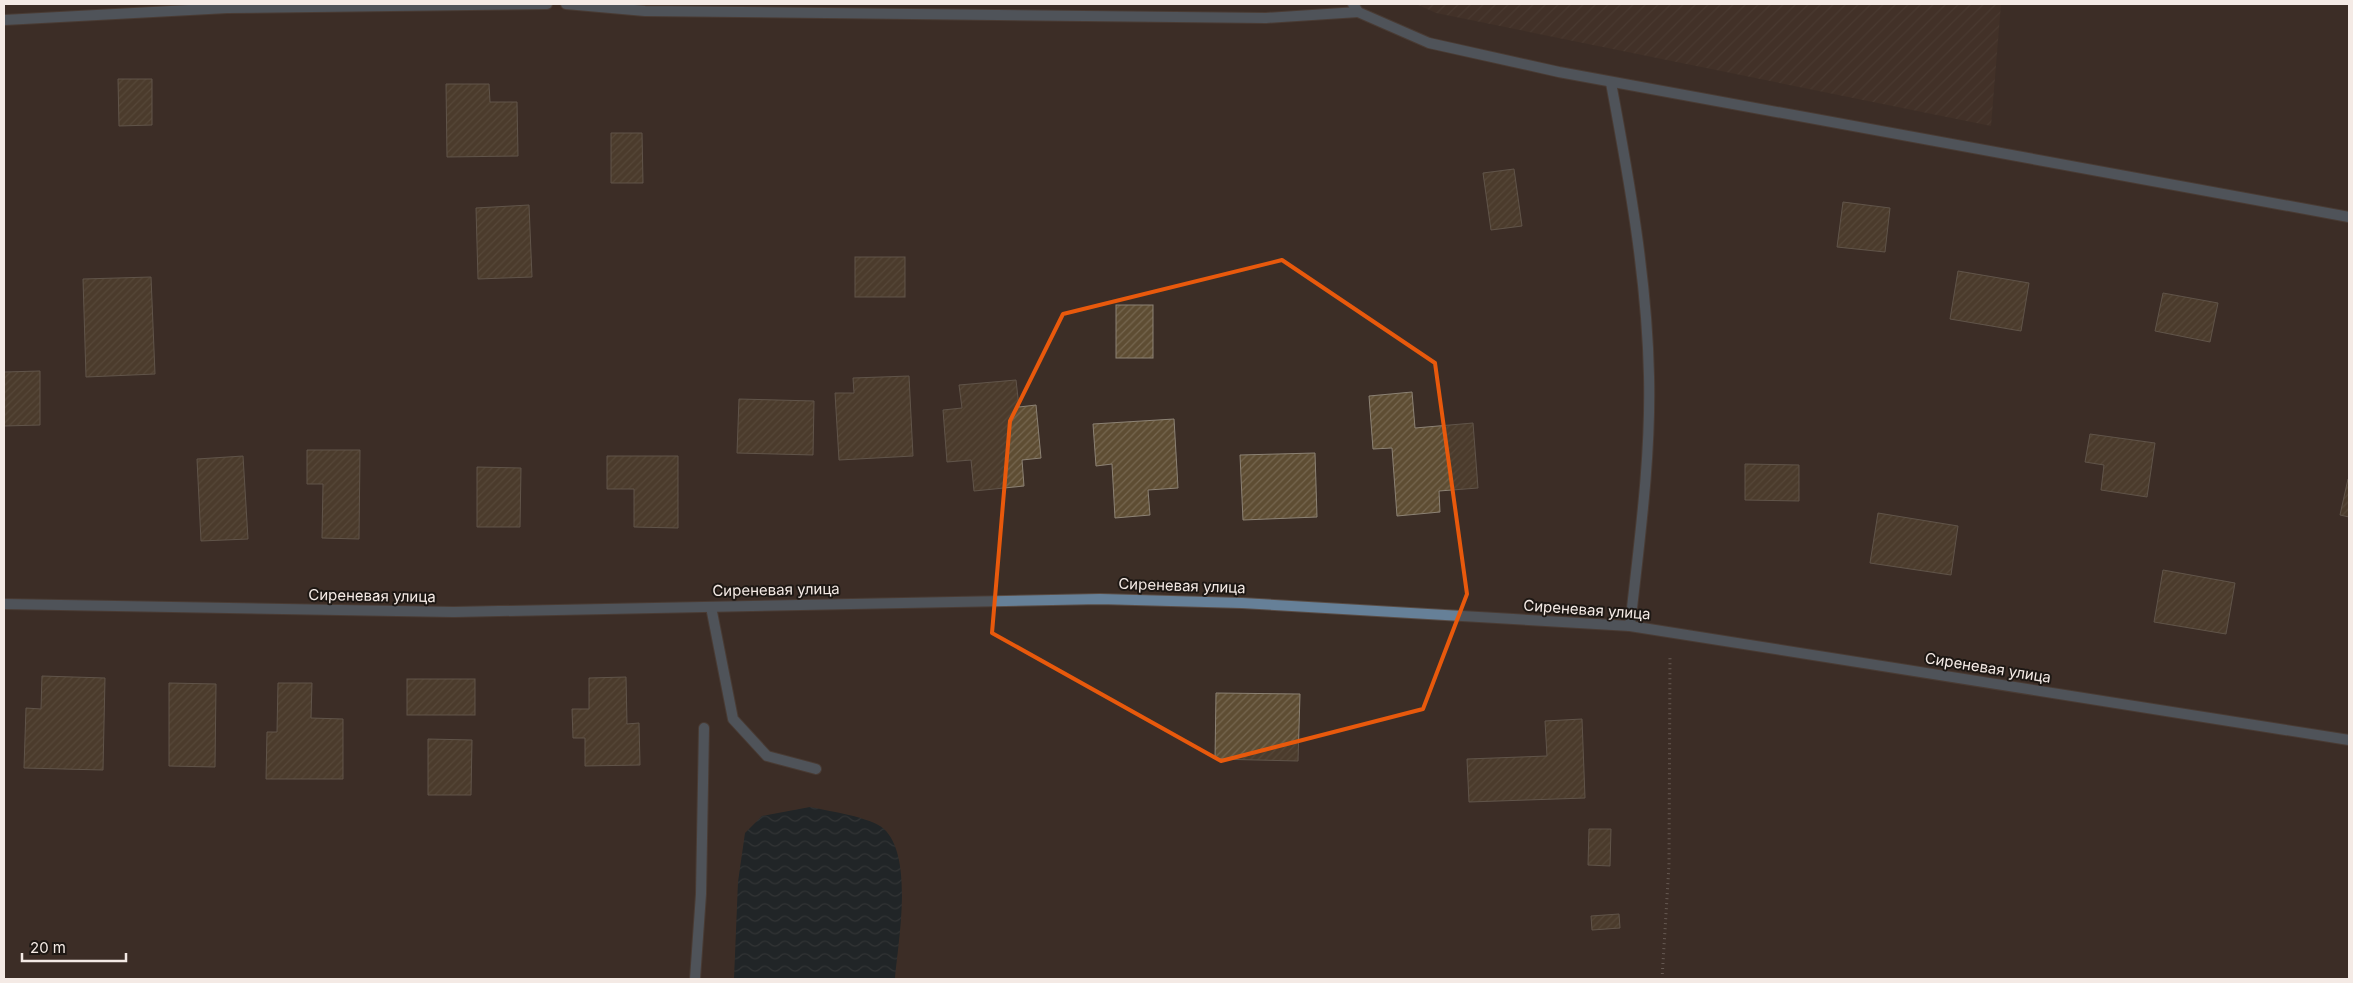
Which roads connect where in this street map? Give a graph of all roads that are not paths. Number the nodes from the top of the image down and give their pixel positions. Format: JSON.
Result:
{"nodes":[{"id":1,"x":547,"y":4,"type":"edge"},
{"id":2,"x":566,"y":4,"type":"edge"},
{"id":3,"x":1355,"y":8,"type":"edge"},
{"id":4,"x":4,"y":20,"type":"edge"},
{"id":5,"x":1611,"y":83,"type":"junction"},
{"id":6,"x":2349,"y":217,"type":"edge"},
{"id":7,"x":4,"y":604,"type":"edge"},
{"id":8,"x":711,"y":607,"type":"junction"},
{"id":9,"x":1630,"y":626,"type":"junction"},
{"id":10,"x":704,"y":728,"type":"dead end"},
{"id":11,"x":2349,"y":740,"type":"edge"},
{"id":12,"x":816,"y":769,"type":"dead end"},
{"id":13,"x":695,"y":979,"type":"edge"}],
"edges":[{"from":1,"to":4,"type":"street"},
{"from":2,"to":3,"type":"street"},
{"from":3,"to":5,"type":"street"},
{"from":5,"to":6,"type":"street"},
{"from":5,"to":9,"type":"street"},
{"from":7,"to":8,"type":"street","name":"Сиреневая улица"},
{"from":8,"to":9,"type":"street","name":"Сиреневая улица"},
{"from":8,"to":12,"type":"street"},
{"from":9,"to":11,"type":"street","name":"Сиреневая улица"},
{"from":10,"to":13,"type":"street"}]}
